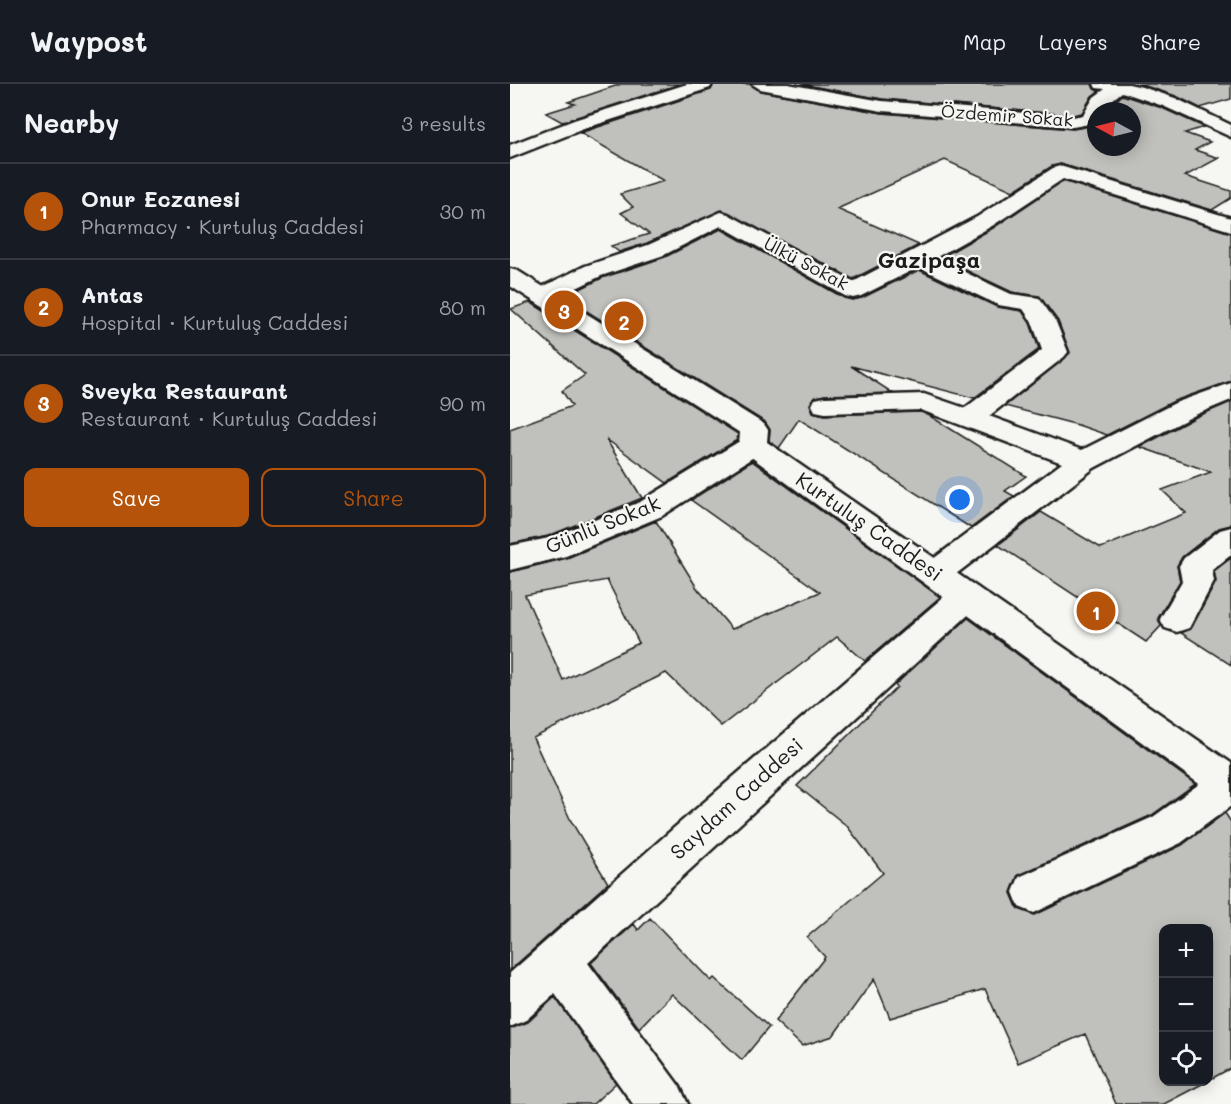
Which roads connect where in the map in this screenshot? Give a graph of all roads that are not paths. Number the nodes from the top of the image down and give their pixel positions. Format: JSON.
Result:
{"nodes":[{"id":1,"x":704,"y":84,"type":"edge"},
{"id":2,"x":760,"y":84,"type":"edge"},
{"id":3,"x":1102,"y":84,"type":"edge"},
{"id":4,"x":1120,"y":86,"type":"junction"},
{"id":5,"x":1231,"y":132,"type":"edge"},
{"id":6,"x":510,"y":152,"type":"edge"},
{"id":7,"x":1231,"y":225,"type":"edge"},
{"id":8,"x":920,"y":259,"type":"junction"},
{"id":9,"x":510,"y":276,"type":"edge"},
{"id":10,"x":542,"y":296,"type":"junction"},
{"id":11,"x":1231,"y":391,"type":"edge"},
{"id":12,"x":825,"y":405,"type":"dead end"},
{"id":13,"x":969,"y":418,"type":"junction"},
{"id":14,"x":753,"y":445,"type":"junction"},
{"id":15,"x":1084,"y":461,"type":"junction"},
{"id":16,"x":1231,"y":538,"type":"edge"},
{"id":17,"x":510,"y":558,"type":"edge"},
{"id":18,"x":951,"y":585,"type":"junction"},
{"id":19,"x":1177,"y":619,"type":"dead end"},
{"id":20,"x":1230,"y":784,"type":"edge"},
{"id":21,"x":1034,"y":892,"type":"dead end"},
{"id":22,"x":558,"y":960,"type":"junction"},
{"id":23,"x":510,"y":1004,"type":"edge"},
{"id":24,"x":663,"y":1104,"type":"edge"}],
"edges":[{"from":1,"to":6,"type":"street"},
{"from":2,"to":4,"type":"street","name":"Özdemir Sokak"},
{"from":3,"to":4,"type":"street"},
{"from":4,"to":5,"type":"street"},
{"from":7,"to":8,"type":"street","name":"Ülkü Sokak"},
{"from":8,"to":10,"type":"street","name":"Ülkü Sokak"},
{"from":8,"to":13,"type":"street"},
{"from":9,"to":10,"type":"street","name":"Kurtuluş Caddesi"},
{"from":10,"to":14,"type":"street","name":"Kurtuluş Caddesi"},
{"from":11,"to":15,"type":"street","name":"Saydam Caddesi"},
{"from":12,"to":13,"type":"street"},
{"from":13,"to":15,"type":"street"},
{"from":14,"to":17,"type":"street","name":"Günlü Sokak"},
{"from":14,"to":18,"type":"street","name":"Kurtuluş Caddesi"},
{"from":15,"to":18,"type":"street","name":"Saydam Caddesi"},
{"from":16,"to":19,"type":"street"},
{"from":18,"to":20,"type":"street","name":"Kurtuluş Caddesi"},
{"from":18,"to":22,"type":"street","name":"Saydam Caddesi"},
{"from":20,"to":21,"type":"street"},
{"from":22,"to":23,"type":"street","name":"Saydam Caddesi"},
{"from":22,"to":24,"type":"street"}]}
